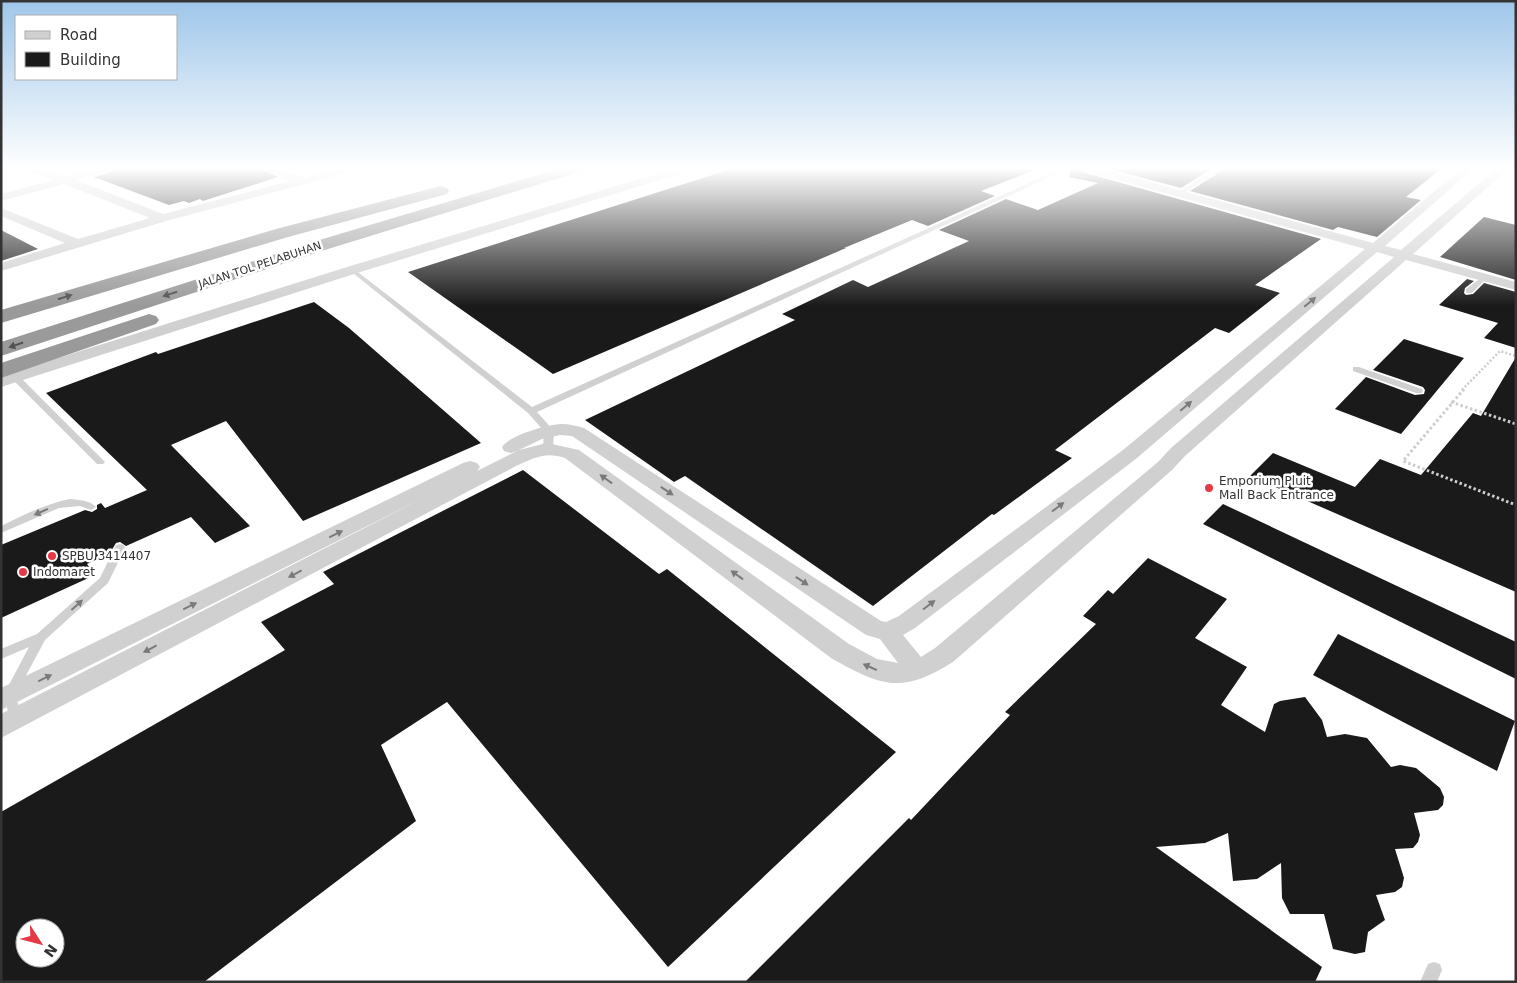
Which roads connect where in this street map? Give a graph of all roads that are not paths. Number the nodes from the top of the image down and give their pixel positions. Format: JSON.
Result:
{"nodes":[{"id":1,"x":5,"y":214,"type":"edge"},
{"id":2,"x":152,"y":214,"type":"edge"},
{"id":3,"x":177,"y":214,"type":"edge"},
{"id":4,"x":348,"y":214,"type":"edge"},
{"id":5,"x":386,"y":214,"type":"edge"},
{"id":6,"x":424,"y":214,"type":"edge"},
{"id":7,"x":450,"y":214,"type":"edge"},
{"id":8,"x":537,"y":214,"type":"edge"},
{"id":9,"x":966,"y":214,"type":"edge"},
{"id":10,"x":1254,"y":214,"type":"edge"},
{"id":11,"x":1416,"y":214,"type":"edge"},
{"id":12,"x":1452,"y":214,"type":"edge"},
{"id":13,"x":162,"y":218,"type":"junction"},
{"id":14,"x":75,"y":243,"type":"junction"},
{"id":15,"x":1376,"y":248,"type":"junction"},
{"id":16,"x":1405,"y":256,"type":"junction"},
{"id":17,"x":1,"y":267,"type":"edge"},
{"id":18,"x":352,"y":270,"type":"junction"},
{"id":19,"x":1484,"y":278,"type":"junction"},
{"id":20,"x":1516,"y":286,"type":"edge"},
{"id":21,"x":1468,"y":291,"type":"dead end"},
{"id":22,"x":1,"y":317,"type":"edge"},
{"id":23,"x":1,"y":333,"type":"edge"},
{"id":24,"x":1,"y":349,"type":"edge"},
{"id":25,"x":1356,"y":369,"type":"dead end"},
{"id":26,"x":6,"y":377,"type":"edge"},
{"id":27,"x":1419,"y":391,"type":"dead end"},
{"id":28,"x":531,"y":411,"type":"junction"},
{"id":29,"x":548,"y":439,"type":"junction"},
{"id":30,"x":100,"y":462,"type":"dead end"},
{"id":31,"x":91,"y":507,"type":"dead end"},
{"id":32,"x":1,"y":530,"type":"edge"},
{"id":33,"x":120,"y":548,"type":"dead end"},
{"id":34,"x":888,"y":632,"type":"junction"},
{"id":35,"x":41,"y":637,"type":"junction"},
{"id":36,"x":1,"y":654,"type":"edge"},
{"id":37,"x":917,"y":671,"type":"junction"},
{"id":38,"x":7,"y":710,"type":"edge"}],
"edges":[{"from":1,"to":14,"type":"street"},
{"from":2,"to":13,"type":"street"},
{"from":3,"to":13,"type":"street"},
{"from":22,"to":4,"type":"highway","one_way":true},
{"from":5,"to":23,"type":"highway","name":"JALAN TOL PELABUHAN"},
{"from":6,"to":24,"type":"highway","name":"JALAN TOL PELABUHAN","one_way":true},
{"from":7,"to":26,"type":"highway"},
{"from":8,"to":18,"type":"street"},
{"from":9,"to":28,"type":"lane"},
{"from":10,"to":15,"type":"street"},
{"from":11,"to":15,"type":"street"},
{"from":12,"to":16,"type":"street"},
{"from":13,"to":14,"type":"street"},
{"from":14,"to":17,"type":"street"},
{"from":15,"to":16,"type":"street"},
{"from":34,"to":15,"type":"street","one_way":true},
{"from":16,"to":19,"type":"street"},
{"from":16,"to":37,"type":"street"},
{"from":18,"to":26,"type":"street"},
{"from":18,"to":28,"type":"lane"},
{"from":19,"to":20,"type":"street"},
{"from":19,"to":21,"type":"lane"},
{"from":25,"to":27,"type":"lane"},
{"from":26,"to":30,"type":"lane"},
{"from":28,"to":29,"type":"lane"},
{"from":29,"to":34,"type":"street","one_way":true},
{"from":37,"to":29,"type":"street","one_way":true},
{"from":29,"to":38,"type":"street"},
{"from":31,"to":32,"type":"lane","one_way":true},
{"from":35,"to":33,"type":"lane","one_way":true},
{"from":34,"to":37,"type":"street"},
{"from":35,"to":36,"type":"lane"},
{"from":35,"to":38,"type":"lane"}]}
